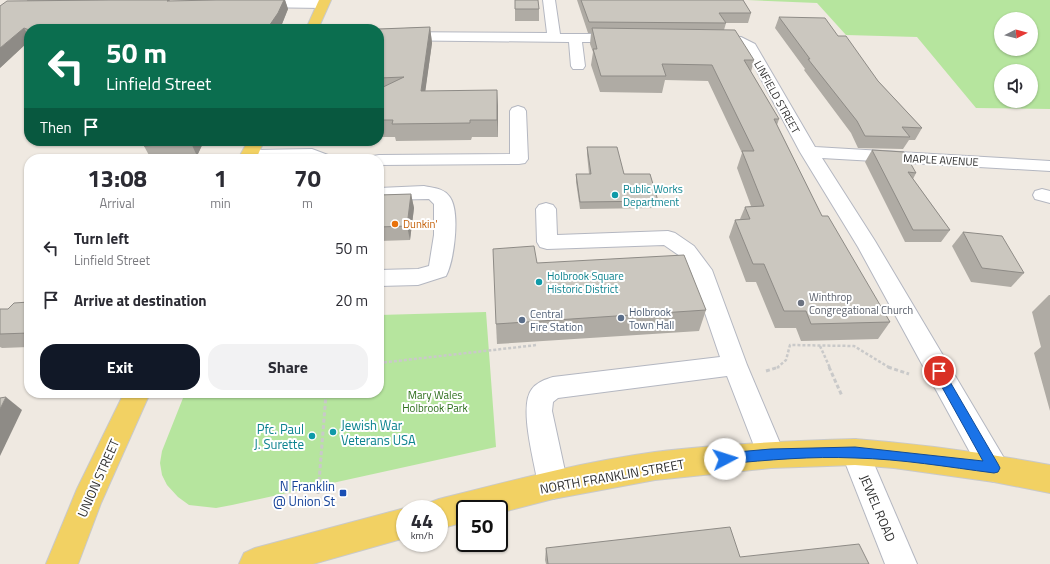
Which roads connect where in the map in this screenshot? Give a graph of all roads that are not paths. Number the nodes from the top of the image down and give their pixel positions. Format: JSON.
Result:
{"nodes":[{"id":1,"x":549,"y":0,"type":"edge"},
{"id":2,"x":324,"y":2,"type":"edge"},
{"id":3,"x":244,"y":4,"type":"edge"},
{"id":4,"x":314,"y":24,"type":"edge"},
{"id":5,"x":384,"y":36,"type":"edge"},
{"id":6,"x":554,"y":37,"type":"junction"},
{"id":7,"x":575,"y":37,"type":"junction"},
{"id":8,"x":631,"y":38,"type":"edge"},
{"id":9,"x":695,"y":39,"type":"edge"},
{"id":10,"x":578,"y":66,"type":"dead end"},
{"id":11,"x":518,"y":111,"type":"dead end"},
{"id":12,"x":251,"y":152,"type":"edge"},
{"id":13,"x":809,"y":152,"type":"junction"},
{"id":14,"x":312,"y":154,"type":"edge"},
{"id":15,"x":384,"y":160,"type":"edge"},
{"id":16,"x":1050,"y":166,"type":"edge"},
{"id":17,"x":384,"y":194,"type":"edge"},
{"id":18,"x":384,"y":202,"type":"edge"},
{"id":19,"x":546,"y":209,"type":"dead end"},
{"id":20,"x":422,"y":276,"type":"junction"},
{"id":21,"x":384,"y":278,"type":"edge"},
{"id":22,"x":734,"y":365,"type":"junction"},
{"id":23,"x":135,"y":398,"type":"edge"},
{"id":24,"x":855,"y":452,"type":"junction"},
{"id":25,"x":771,"y":455,"type":"junction"},
{"id":26,"x":994,"y":468,"type":"junction"},
{"id":27,"x":1050,"y":479,"type":"edge"},
{"id":28,"x":553,"y":485,"type":"junction"},
{"id":29,"x":448,"y":512,"type":"edge"},
{"id":30,"x":396,"y":526,"type":"edge"},
{"id":31,"x":62,"y":564,"type":"edge"},
{"id":32,"x":258,"y":564,"type":"edge"},
{"id":33,"x":901,"y":564,"type":"edge"}],
"edges":[{"from":1,"to":6,"type":"street"},
{"from":2,"to":3,"type":"street"},
{"from":2,"to":4,"type":"main road"},
{"from":5,"to":6,"type":"street"},
{"from":6,"to":7,"type":"street"},
{"from":7,"to":8,"type":"street"},
{"from":7,"to":10,"type":"street"},
{"from":9,"to":13,"type":"street","name":"LINFIELD STREET"},
{"from":11,"to":15,"type":"street"},
{"from":12,"to":14,"type":"street"},
{"from":13,"to":16,"type":"street","name":"MAPLE AVENUE"},
{"from":13,"to":26,"type":"street","name":"LINFIELD STREET"},
{"from":17,"to":20,"type":"street"},
{"from":18,"to":20,"type":"street"},
{"from":19,"to":22,"type":"street"},
{"from":20,"to":21,"type":"street"},
{"from":22,"to":25,"type":"street"},
{"from":22,"to":28,"type":"street"},
{"from":23,"to":31,"type":"main road","name":"UNION STREET"},
{"from":24,"to":25,"type":"main road","name":"NORTH FRANKLIN STREET"},
{"from":24,"to":26,"type":"main road","name":"NORTH FRANKLIN STREET"},
{"from":24,"to":33,"type":"street","name":"JEWEL ROAD"},
{"from":25,"to":28,"type":"main road","name":"NORTH FRANKLIN STREET"},
{"from":26,"to":27,"type":"main road","name":"NORTH FRANKLIN STREET"},
{"from":28,"to":29,"type":"main road","name":"NORTH FRANKLIN STREET"},
{"from":30,"to":32,"type":"main road"}]}
